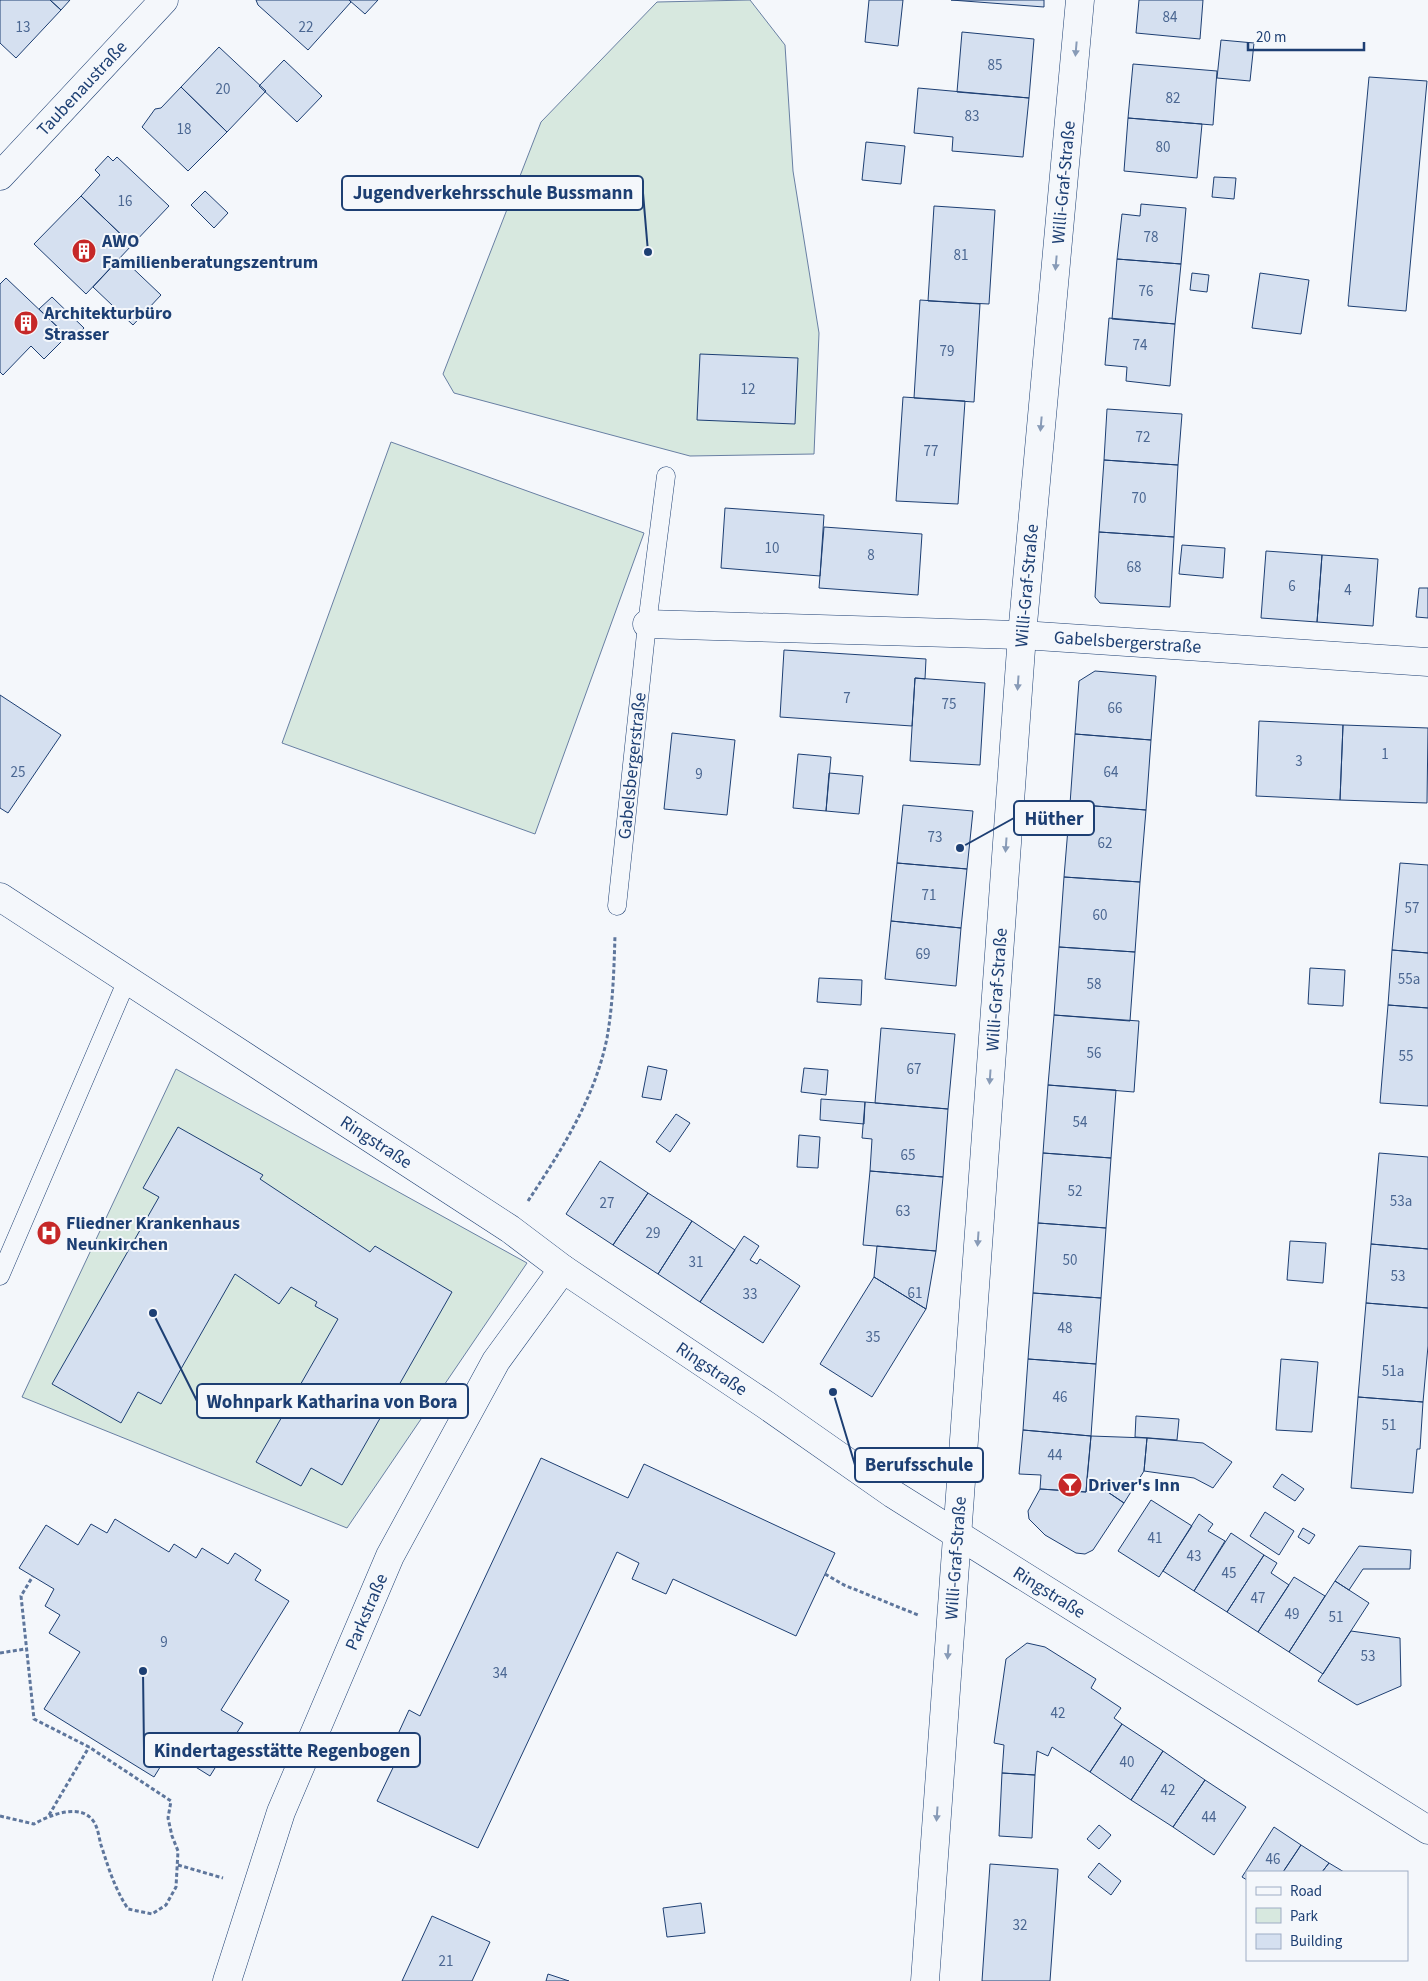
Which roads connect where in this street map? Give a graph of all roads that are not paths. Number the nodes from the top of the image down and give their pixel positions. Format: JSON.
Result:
{"nodes":[{"id":1,"x":164,"y":0,"type":"edge"},
{"id":2,"x":1080,"y":0,"type":"edge"},
{"id":3,"x":0,"y":176,"type":"edge"},
{"id":4,"x":666,"y":476,"type":"dead end"},
{"id":5,"x":647,"y":624,"type":"junction"},
{"id":6,"x":1022,"y":635,"type":"junction"},
{"id":7,"x":1428,"y":662,"type":"edge"},
{"id":8,"x":0,"y":897,"type":"edge"},
{"id":9,"x":617,"y":906,"type":"road end"},
{"id":10,"x":128,"y":980,"type":"junction"},
{"id":11,"x":563,"y":1269,"type":"junction"},
{"id":12,"x":0,"y":1276,"type":"edge"},
{"id":13,"x":956,"y":1534,"type":"junction"},
{"id":14,"x":1428,"y":1830,"type":"edge"},
{"id":15,"x":227,"y":1981,"type":"edge"},
{"id":16,"x":925,"y":1981,"type":"edge"}],
"edges":[{"from":1,"to":3,"type":"street","name":"Taubenaustraße"},
{"from":2,"to":6,"type":"street","name":"Willi-Graf-Straße","one_way":true},
{"from":4,"to":5,"type":"lane","name":"Gabelsbergerstraße"},
{"from":5,"to":6,"type":"street","name":"Gabelsbergerstraße"},
{"from":5,"to":9,"type":"lane","name":"Gabelsbergerstraße"},
{"from":6,"to":7,"type":"street","name":"Gabelsbergerstraße"},
{"from":6,"to":13,"type":"street","name":"Willi-Graf-Straße","one_way":true},
{"from":8,"to":10,"type":"street","name":"Ringstraße"},
{"from":10,"to":11,"type":"street","name":"Ringstraße"},
{"from":10,"to":12,"type":"lane"},
{"from":11,"to":13,"type":"street","name":"Ringstraße"},
{"from":11,"to":15,"type":"street","name":"Parkstraße"},
{"from":13,"to":14,"type":"street","name":"Ringstraße"},
{"from":13,"to":16,"type":"street","name":"Willi-Graf-Straße","one_way":true}]}
